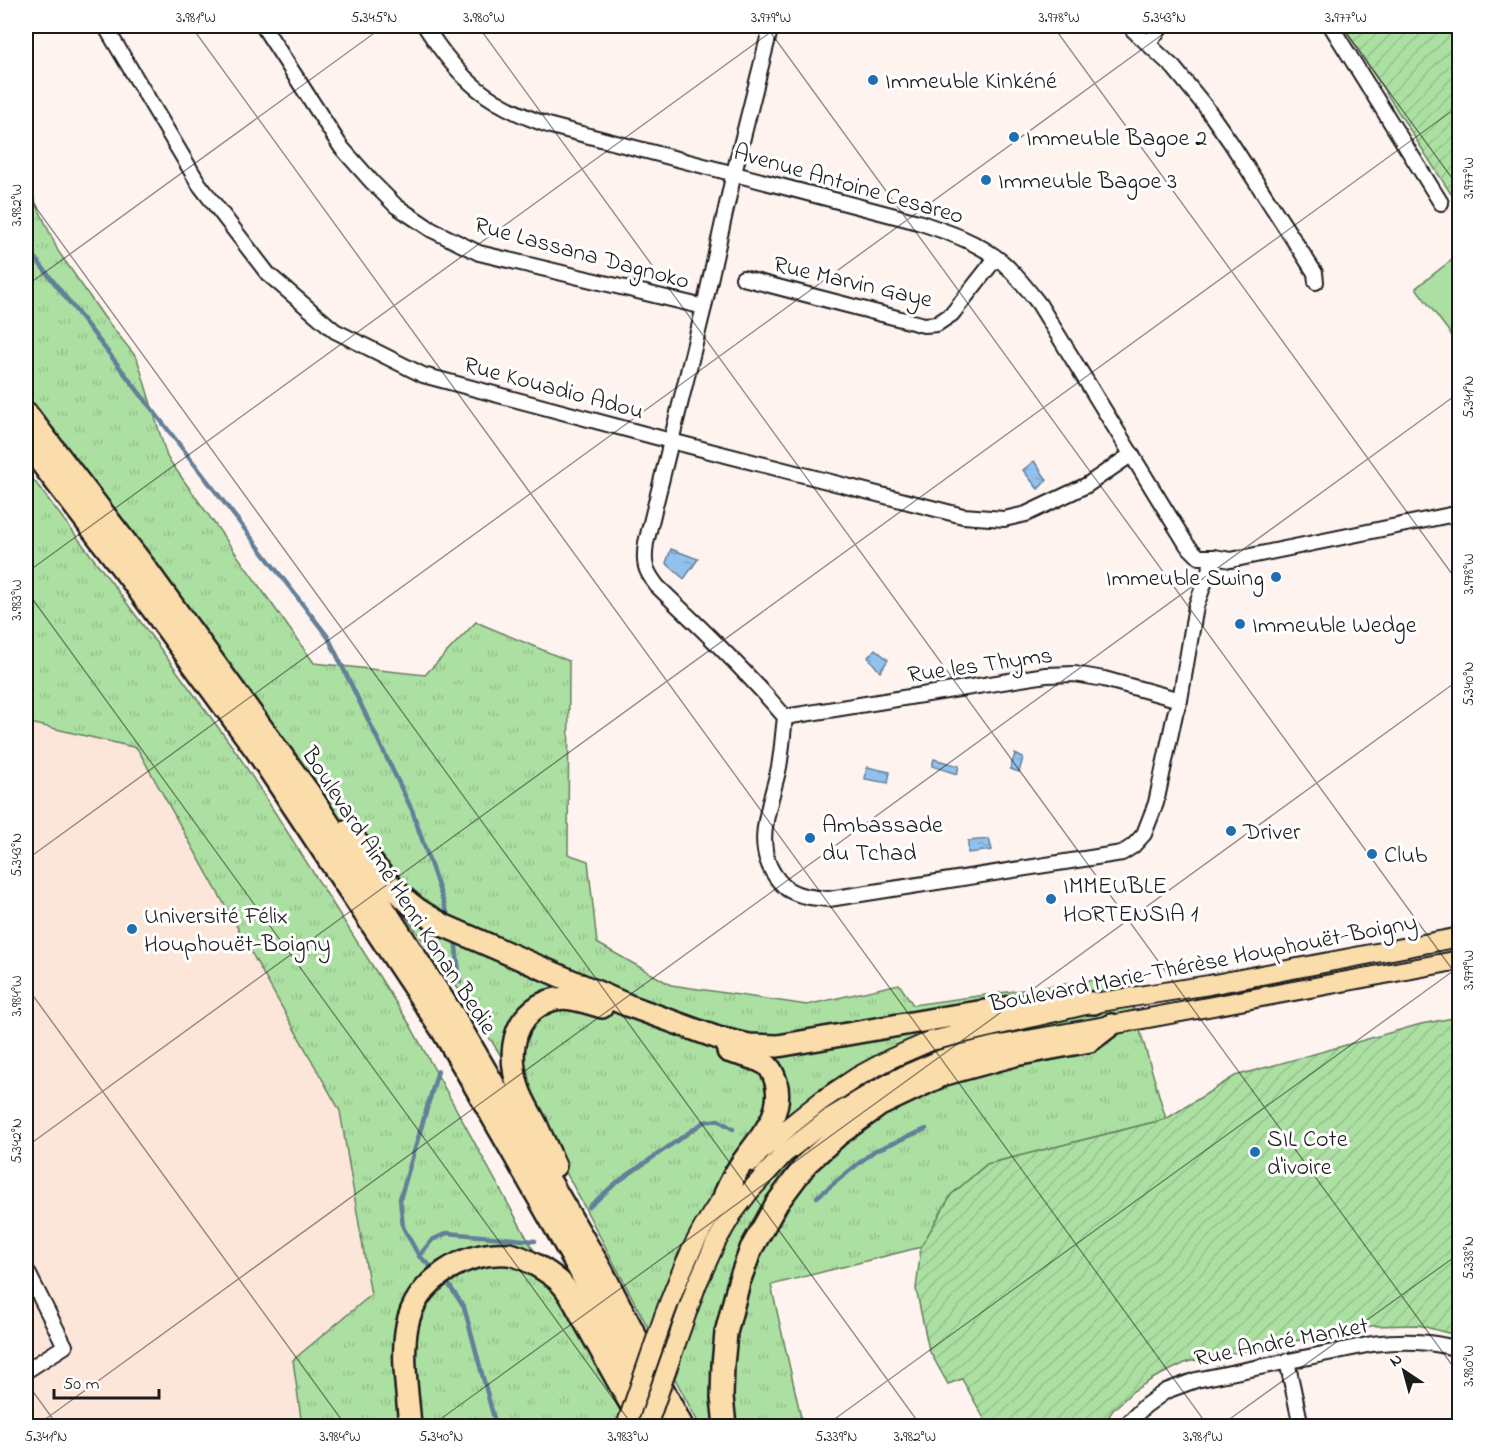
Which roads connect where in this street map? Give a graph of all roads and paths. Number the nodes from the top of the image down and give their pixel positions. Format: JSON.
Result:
{"nodes":[{"id":1,"x":105,"y":26,"type":"edge"},
{"id":2,"x":263,"y":26,"type":"edge"},
{"id":3,"x":425,"y":26,"type":"edge"},
{"id":4,"x":771,"y":26,"type":"edge"},
{"id":5,"x":1131,"y":26,"type":"edge"},
{"id":6,"x":1162,"y":26,"type":"edge"},
{"id":7,"x":1331,"y":26,"type":"edge"},
{"id":8,"x":1148,"y":44,"type":"junction"},
{"id":9,"x":734,"y":173,"type":"junction"},
{"id":10,"x":1441,"y":203,"type":"dead end"},
{"id":11,"x":996,"y":258,"type":"junction"},
{"id":12,"x":743,"y":278,"type":"dead end"},
{"id":13,"x":1316,"y":282,"type":"dead end"},
{"id":14,"x":704,"y":307,"type":"junction"},
{"id":15,"x":26,"y":413,"type":"edge"},
{"id":16,"x":671,"y":441,"type":"junction"},
{"id":17,"x":26,"y":443,"type":"edge"},
{"id":18,"x":1132,"y":454,"type":"junction"},
{"id":19,"x":1460,"y":513,"type":"edge"},
{"id":20,"x":1214,"y":557,"type":"junction"},
{"id":21,"x":1180,"y":700,"type":"junction"},
{"id":22,"x":785,"y":717,"type":"junction"},
{"id":23,"x":309,"y":793,"type":"junction"},
{"id":24,"x":1460,"y":937,"type":"edge"},
{"id":25,"x":1460,"y":960,"type":"edge"},
{"id":26,"x":1094,"y":1003,"type":"junction"},
{"id":27,"x":449,"y":1024,"type":"junction"},
{"id":28,"x":1111,"y":1025,"type":"junction"},
{"id":29,"x":725,"y":1194,"type":"junction"},
{"id":30,"x":26,"y":1269,"type":"edge"},
{"id":31,"x":602,"y":1271,"type":"junction"},
{"id":32,"x":1460,"y":1349,"type":"edge"},
{"id":33,"x":1287,"y":1361,"type":"junction"},
{"id":34,"x":26,"y":1371,"type":"edge"},
{"id":35,"x":410,"y":1426,"type":"edge"},
{"id":36,"x":626,"y":1426,"type":"edge"},
{"id":37,"x":645,"y":1426,"type":"edge"},
{"id":38,"x":659,"y":1426,"type":"edge"},
{"id":39,"x":682,"y":1426,"type":"edge"},
{"id":40,"x":725,"y":1426,"type":"edge"},
{"id":41,"x":1125,"y":1426,"type":"edge"},
{"id":42,"x":1301,"y":1426,"type":"edge"}],
"edges":[{"from":1,"to":16,"type":"street","name":"Rue Kouadio Adou"},
{"from":2,"to":14,"type":"street","name":"Rue Lassana Dagnoko"},
{"from":3,"to":9,"type":"street","name":"Avenue Antoine Cesareo"},
{"from":4,"to":9,"type":"street"},
{"from":5,"to":8,"type":"street"},
{"from":6,"to":8,"type":"street"},
{"from":7,"to":10,"type":"street"},
{"from":8,"to":13,"type":"street"},
{"from":9,"to":11,"type":"street","name":"Avenue Antoine Cesareo"},
{"from":9,"to":14,"type":"street"},
{"from":11,"to":12,"type":"street","name":"Rue Marvin Gaye"},
{"from":11,"to":18,"type":"street","name":"Avenue Antoine Cesareo"},
{"from":14,"to":16,"type":"street"},
{"from":15,"to":23,"type":"highway","name":"Boulevard Aimé Henri Konan Bedie"},
{"from":16,"to":18,"type":"street","name":"Rue Kouadio Adou"},
{"from":16,"to":22,"type":"street"},
{"from":17,"to":27,"type":"highway","name":"Boulevard Aimé Henri Konan Bedie"},
{"from":18,"to":20,"type":"street","name":"Avenue Antoine Cesareo"},
{"from":19,"to":20,"type":"street","name":"Avenue Antoine Cesareo"},
{"from":20,"to":21,"type":"street"},
{"from":21,"to":22,"type":"street","name":"Rue les Thyms"},
{"from":21,"to":22,"type":"street"},
{"from":23,"to":26,"type":"highway"},
{"from":23,"to":27,"type":"highway","name":"Boulevard Aimé Henri Konan Bedie"},
{"from":24,"to":26,"type":"main road","name":"Boulevard Marie-Thérèse Houphouët-Boigny"},
{"from":25,"to":28,"type":"main road","name":"Boulevard Marie-Thérèse Houphouët-Boigny"},
{"from":26,"to":29,"type":"main road","name":"Boulevard Marie-Thérèse Houphouët-Boigny"},
{"from":27,"to":31,"type":"highway","name":"Boulevard Aimé Henri Konan Bedie"},
{"from":27,"to":38,"type":"highway","name":"Boulevard Aimé Henri Konan Bedie"},
{"from":28,"to":37,"type":"main road","name":"Boulevard Marie-Thérèse Houphouët-Boigny","bridge":true},
{"from":28,"to":40,"type":"highway"},
{"from":29,"to":31,"type":"highway"},
{"from":29,"to":36,"type":"main road","name":"Boulevard Marie-Thérèse Houphouët-Boigny","bridge":true},
{"from":30,"to":34,"type":"street"},
{"from":31,"to":39,"type":"highway","name":"Boulevard Aimé Henri Konan Bedie"},
{"from":32,"to":33,"type":"street","name":"Rue André Manket"},
{"from":33,"to":41,"type":"street","name":"Rue André Manket"},
{"from":33,"to":42,"type":"street"},
{"from":35,"to":37,"type":"highway"}]}
